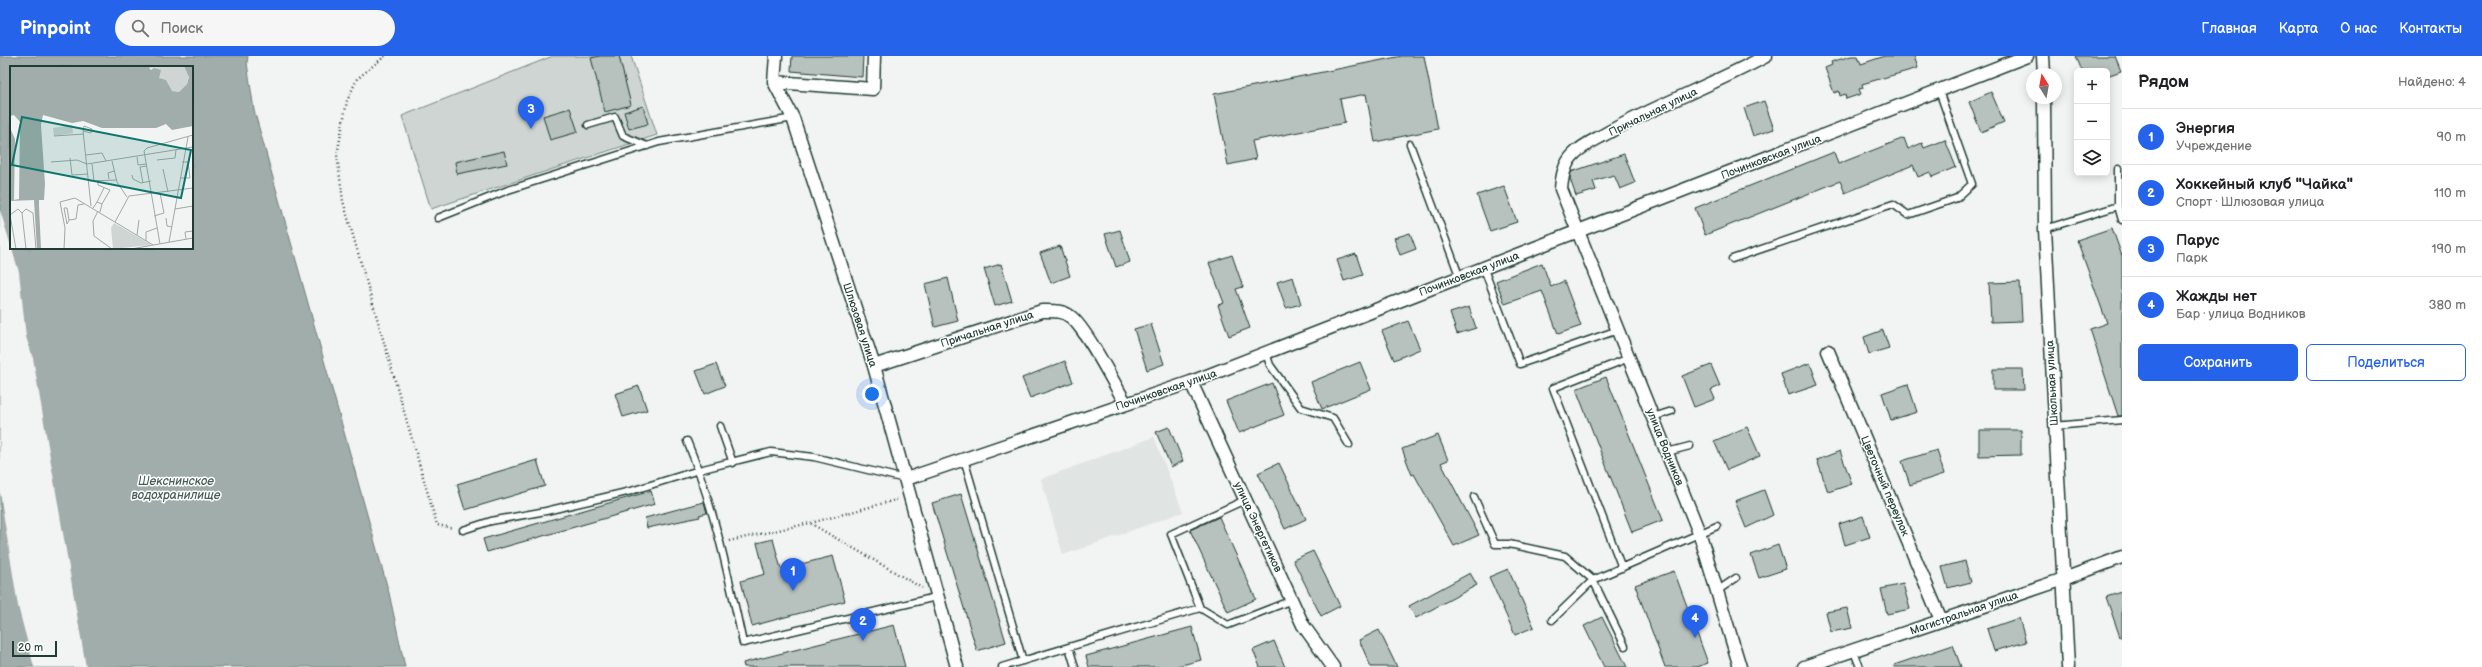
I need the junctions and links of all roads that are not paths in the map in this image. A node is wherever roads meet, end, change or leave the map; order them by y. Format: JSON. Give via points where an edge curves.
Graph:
{"nodes":[{"id":1,"x":776,"y":56,"type":"edge"},
{"id":2,"x":874,"y":56,"type":"edge"},
{"id":3,"x":1766,"y":56,"type":"edge"},
{"id":4,"x":2027,"y":56,"type":"edge"},
{"id":5,"x":2044,"y":56,"type":"edge"},
{"id":6,"x":2044,"y":68,"type":"edge"},
{"id":7,"x":774,"y":82,"type":"junction"},
{"id":8,"x":1939,"y":91,"type":"junction"},
{"id":9,"x":2044,"y":104,"type":"edge"},
{"id":10,"x":793,"y":118,"type":"junction"},
{"id":11,"x":588,"y":125,"type":"dead end"},
{"id":12,"x":1410,"y":144,"type":"dead end"},
{"id":13,"x":647,"y":146,"type":"junction"},
{"id":14,"x":2118,"y":169,"type":"dead end"},
{"id":15,"x":2118,"y":206,"type":"junction"},
{"id":16,"x":438,"y":218,"type":"dead end"},
{"id":17,"x":2122,"y":220,"type":"edge"},
{"id":18,"x":2045,"y":229,"type":"junction"},
{"id":19,"x":1578,"y":230,"type":"junction"},
{"id":20,"x":1732,"y":259,"type":"dead end"},
{"id":21,"x":1484,"y":269,"type":"junction"},
{"id":22,"x":1460,"y":278,"type":"junction"},
{"id":23,"x":1618,"y":330,"type":"junction"},
{"id":24,"x":1828,"y":351,"type":"dead end"},
{"id":25,"x":1266,"y":353,"type":"junction"},
{"id":26,"x":1629,"y":358,"type":"junction"},
{"id":27,"x":874,"y":366,"type":"junction"},
{"id":28,"x":1191,"y":382,"type":"junction"},
{"id":29,"x":1126,"y":404,"type":"junction"},
{"id":30,"x":1672,"y":411,"type":"dead end"},
{"id":31,"x":1653,"y":417,"type":"junction"},
{"id":32,"x":2122,"y":420,"type":"edge"},
{"id":33,"x":720,"y":426,"type":"dead end"},
{"id":34,"x":2054,"y":426,"type":"junction"},
{"id":35,"x":687,"y":441,"type":"dead end"},
{"id":36,"x":1348,"y":445,"type":"dead end"},
{"id":37,"x":1690,"y":446,"type":"dead end"},
{"id":38,"x":1667,"y":452,"type":"junction"},
{"id":39,"x":964,"y":459,"type":"junction"},
{"id":40,"x":733,"y":463,"type":"junction"},
{"id":41,"x":699,"y":470,"type":"junction"},
{"id":42,"x":906,"y":479,"type":"junction"},
{"id":43,"x":1474,"y":497,"type":"dead end"},
{"id":44,"x":1245,"y":500,"type":"junction"},
{"id":45,"x":1718,"y":526,"type":"dead end"},
{"id":46,"x":463,"y":530,"type":"road end"},
{"id":47,"x":1700,"y":535,"type":"junction"},
{"id":48,"x":2122,"y":557,"type":"edge"},
{"id":49,"x":1622,"y":568,"type":"junction"},
{"id":50,"x":1736,"y":578,"type":"dead end"},
{"id":51,"x":2064,"y":579,"type":"junction"},
{"id":52,"x":1593,"y":580,"type":"junction"},
{"id":53,"x":1717,"y":591,"type":"junction"},
{"id":54,"x":936,"y":597,"type":"junction"},
{"id":55,"x":1292,"y":600,"type":"junction"},
{"id":56,"x":1200,"y":608,"type":"junction"},
{"id":57,"x":1552,"y":620,"type":"dead end"},
{"id":58,"x":1941,"y":620,"type":"junction"},
{"id":59,"x":1625,"y":646,"type":"dead end"},
{"id":60,"x":1069,"y":647,"type":"junction"},
{"id":61,"x":1854,"y":652,"type":"junction"},
{"id":62,"x":1023,"y":661,"type":"junction"},
{"id":63,"x":956,"y":667,"type":"edge"},
{"id":64,"x":1002,"y":667,"type":"edge"},
{"id":65,"x":1075,"y":667,"type":"edge"},
{"id":66,"x":1333,"y":667,"type":"edge"},
{"id":67,"x":1740,"y":667,"type":"edge"},
{"id":68,"x":1804,"y":667,"type":"edge"},
{"id":69,"x":1860,"y":667,"type":"edge"},
{"id":70,"x":2068,"y":667,"type":"edge"}],
"edges":[{"from":1,"to":7,"type":"street"},
{"from":2,"to":7,"type":"street","via":[[873,88]]},
{"from":3,"to":19,"type":"street","name":"Причальная улица","via":[[1692,93],[1640,115],[1573,156],[1563,174],[1560,189]]},
{"from":4,"to":8,"type":"street","name":"Починковская улица"},
{"from":5,"to":6,"type":"street"},
{"from":7,"to":10,"type":"street","name":"Шлюзовая улица"},
{"from":8,"to":19,"type":"street","name":"Починковская улица"},
{"from":8,"to":20,"type":"lane","via":[[1972,184],[1957,198],[1908,215],[1893,204]]},
{"from":9,"to":18,"type":"street","name":"Школьная улица"},
{"from":10,"to":13,"type":"lane"},
{"from":10,"to":27,"type":"street","name":"Шлюзовая улица"},
{"from":11,"to":13,"type":"lane","via":[[615,117],[623,136]]},
{"from":12,"to":22,"type":"lane"},
{"from":13,"to":16,"type":"lane","via":[[508,190]]},
{"from":14,"to":15,"type":"lane"},
{"from":15,"to":17,"type":"lane"},
{"from":15,"to":18,"type":"lane"},
{"from":18,"to":34,"type":"street","name":"Школьная улица"},
{"from":19,"to":21,"type":"street","name":"Починковская улица"},
{"from":19,"to":23,"type":"street","name":"улица Водников"},
{"from":21,"to":22,"type":"street","name":"Починковская улица"},
{"from":21,"to":23,"type":"lane","via":[[1520,364]]},
{"from":22,"to":25,"type":"street","name":"Починковская улица"},
{"from":23,"to":26,"type":"street","name":"улица Водников"},
{"from":24,"to":58,"type":"street","name":"Цветочный переулок"},
{"from":25,"to":28,"type":"street","name":"Починковская улица"},
{"from":25,"to":36,"type":"lane","via":[[1270,365],[1301,408],[1333,418]]},
{"from":26,"to":31,"type":"street","name":"улица Водников"},
{"from":26,"to":49,"type":"lane","via":[[1553,388]]},
{"from":27,"to":29,"type":"street","name":"Причальная улица","via":[[1042,311],[1060,311],[1072,317],[1084,333]]},
{"from":27,"to":42,"type":"street","name":"Шлюзовая улица"},
{"from":28,"to":29,"type":"street","name":"Починковская улица"},
{"from":28,"to":44,"type":"street","name":"улица Энергетиков"},
{"from":29,"to":39,"type":"street","name":"Починковская улица"},
{"from":30,"to":31,"type":"lane"},
{"from":31,"to":38,"type":"street","name":"улица Водников"},
{"from":32,"to":34,"type":"lane"},
{"from":33,"to":40,"type":"lane"},
{"from":34,"to":51,"type":"street","name":"Школьная улица"},
{"from":35,"to":41,"type":"lane"},
{"from":37,"to":38,"type":"lane"},
{"from":38,"to":47,"type":"street","name":"улица Водников"},
{"from":39,"to":42,"type":"street","name":"Починковская улица"},
{"from":39,"to":62,"type":"lane"},
{"from":40,"to":41,"type":"lane"},
{"from":40,"to":42,"type":"lane","via":[[771,452],[814,457]]},
{"from":41,"to":46,"type":"lane","via":[[631,491],[491,521]]},
{"from":41,"to":54,"type":"lane","via":[[721,543],[743,642]]},
{"from":42,"to":54,"type":"street","name":"Шлюзовая улица"},
{"from":43,"to":52,"type":"lane","via":[[1495,544],[1509,544],[1565,556]]},
{"from":44,"to":55,"type":"street","name":"улица Энергетиков"},
{"from":44,"to":56,"type":"lane","via":[[1171,534]]},
{"from":45,"to":47,"type":"lane"},
{"from":47,"to":49,"type":"lane"},
{"from":47,"to":53,"type":"street","name":"улица Водников"},
{"from":48,"to":51,"type":"street","name":"Магистральная улица"},
{"from":49,"to":52,"type":"lane"},
{"from":50,"to":53,"type":"lane"},
{"from":51,"to":58,"type":"street","name":"Магистральная улица"},
{"from":51,"to":70,"type":"street","name":"Школьная улица"},
{"from":52,"to":57,"type":"lane"},
{"from":52,"to":59,"type":"lane"},
{"from":53,"to":67,"type":"street","name":"улица Водников"},
{"from":54,"to":63,"type":"street","name":"Шлюзовая улица"},
{"from":55,"to":56,"type":"lane","via":[[1228,625]]},
{"from":55,"to":66,"type":"street","name":"улица Энергетиков","via":[[1303,625]]},
{"from":56,"to":60,"type":"lane"},
{"from":58,"to":61,"type":"street","name":"Магистральная улица"},
{"from":60,"to":62,"type":"lane"},
{"from":60,"to":65,"type":"lane"},
{"from":61,"to":68,"type":"street","name":"Магистральная улица"},
{"from":61,"to":69,"type":"lane"},
{"from":62,"to":64,"type":"lane"}]}
